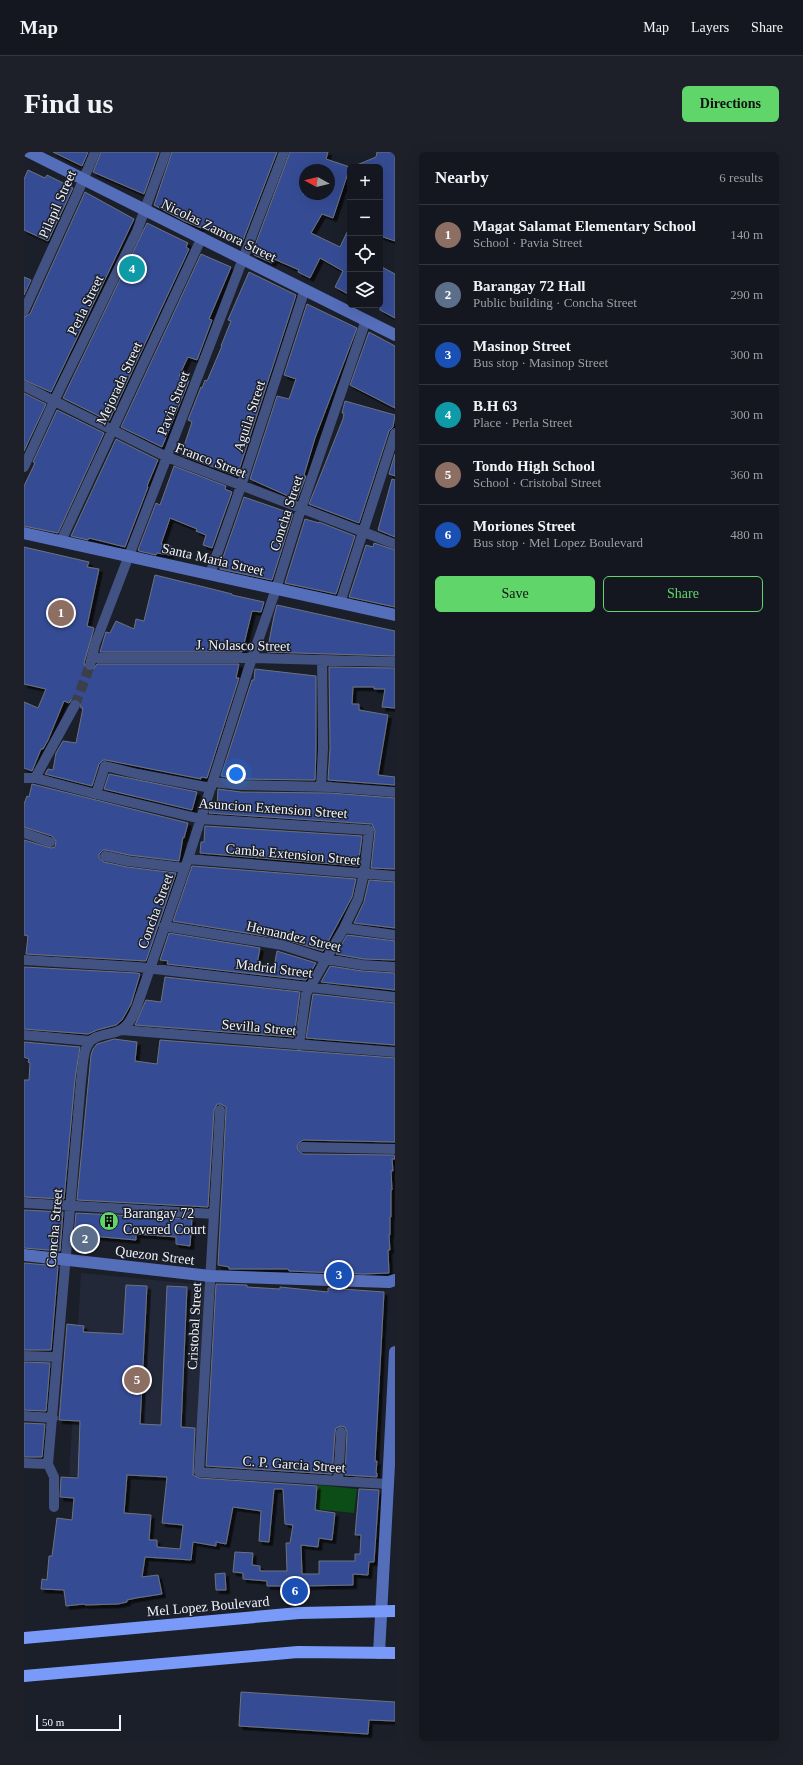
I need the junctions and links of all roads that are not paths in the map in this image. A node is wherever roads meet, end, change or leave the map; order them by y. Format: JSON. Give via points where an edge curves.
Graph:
{"nodes":[{"id":1,"x":29,"y":152,"type":"edge"},
{"id":2,"x":94,"y":152,"type":"edge"},
{"id":3,"x":166,"y":152,"type":"edge"},
{"id":4,"x":284,"y":152,"type":"edge"},
{"id":5,"x":84,"y":179,"type":"junction"},
{"id":6,"x":145,"y":210,"type":"junction"},
{"id":7,"x":202,"y":237,"type":"junction"},
{"id":8,"x":244,"y":259,"type":"junction"},
{"id":9,"x":305,"y":289,"type":"junction"},
{"id":10,"x":24,"y":311,"type":"edge"},
{"id":11,"x":366,"y":320,"type":"junction"},
{"id":12,"x":395,"y":335,"type":"edge"},
{"id":13,"x":24,"y":386,"type":"edge"},
{"id":14,"x":54,"y":401,"type":"junction"},
{"id":15,"x":112,"y":431,"type":"junction"},
{"id":16,"x":395,"y":433,"type":"edge"},
{"id":17,"x":167,"y":458,"type":"junction"},
{"id":18,"x":24,"y":467,"type":"edge"},
{"id":19,"x":241,"y":486,"type":"junction"},
{"id":20,"x":301,"y":509,"type":"junction"},
{"id":21,"x":24,"y":533,"type":"edge"},
{"id":22,"x":364,"y":533,"type":"junction"},
{"id":23,"x":61,"y":541,"type":"junction"},
{"id":24,"x":395,"y":544,"type":"edge"},
{"id":25,"x":129,"y":556,"type":"junction"},
{"id":26,"x":210,"y":574,"type":"junction"},
{"id":27,"x":276,"y":589,"type":"junction"},
{"id":28,"x":340,"y":603,"type":"junction"},
{"id":29,"x":395,"y":615,"type":"edge"},
{"id":30,"x":93,"y":654,"type":"junction"},
{"id":31,"x":252,"y":658,"type":"junction"},
{"id":32,"x":322,"y":660,"type":"junction"},
{"id":33,"x":395,"y":662,"type":"edge"},
{"id":34,"x":90,"y":665,"type":"tunnel mouth"},
{"id":35,"x":75,"y":705,"type":"tunnel mouth"},
{"id":36,"x":24,"y":778,"type":"edge"},
{"id":37,"x":35,"y":778,"type":"junction"},
{"id":38,"x":212,"y":785,"type":"junction"},
{"id":39,"x":321,"y":787,"type":"junction"},
{"id":40,"x":395,"y":792,"type":"edge"},
{"id":41,"x":96,"y":794,"type":"junction"},
{"id":42,"x":201,"y":818,"type":"junction"},
{"id":43,"x":24,"y":834,"type":"edge"},
{"id":44,"x":50,"y":842,"type":"dead end"},
{"id":45,"x":105,"y":856,"type":"dead end"},
{"id":46,"x":187,"y":864,"type":"junction"},
{"id":47,"x":364,"y":874,"type":"junction"},
{"id":48,"x":395,"y":876,"type":"edge"},
{"id":49,"x":164,"y":926,"type":"junction"},
{"id":50,"x":344,"y":928,"type":"junction"},
{"id":51,"x":395,"y":935,"type":"edge"},
{"id":52,"x":326,"y":959,"type":"junction"},
{"id":53,"x":24,"y":960,"type":"edge"},
{"id":54,"x":395,"y":967,"type":"edge"},
{"id":55,"x":150,"y":968,"type":"junction"},
{"id":56,"x":312,"y":986,"type":"junction"},
{"id":57,"x":395,"y":997,"type":"edge"},
{"id":58,"x":122,"y":1030,"type":"junction"},
{"id":59,"x":24,"y":1035,"type":"edge"},
{"id":60,"x":90,"y":1041,"type":"junction"},
{"id":61,"x":300,"y":1045,"type":"junction"},
{"id":62,"x":395,"y":1052,"type":"edge"},
{"id":63,"x":220,"y":1110,"type":"dead end"},
{"id":64,"x":303,"y":1147,"type":"dead end"},
{"id":65,"x":395,"y":1149,"type":"edge"},
{"id":66,"x":24,"y":1202,"type":"edge"},
{"id":67,"x":70,"y":1205,"type":"junction"},
{"id":68,"x":214,"y":1214,"type":"junction"},
{"id":69,"x":24,"y":1255,"type":"edge"},
{"id":70,"x":65,"y":1259,"type":"junction"},
{"id":71,"x":210,"y":1276,"type":"junction"},
{"id":72,"x":395,"y":1280,"type":"edge"},
{"id":73,"x":395,"y":1352,"type":"edge"},
{"id":74,"x":24,"y":1356,"type":"edge"},
{"id":75,"x":57,"y":1357,"type":"junction"},
{"id":76,"x":24,"y":1416,"type":"edge"},
{"id":77,"x":53,"y":1418,"type":"junction"},
{"id":78,"x":341,"y":1432,"type":"dead end"},
{"id":79,"x":24,"y":1463,"type":"edge"},
{"id":80,"x":48,"y":1464,"type":"junction"},
{"id":81,"x":199,"y":1472,"type":"joint"},
{"id":82,"x":338,"y":1481,"type":"junction"},
{"id":83,"x":388,"y":1484,"type":"junction"},
{"id":84,"x":54,"y":1507,"type":"dead end"},
{"id":85,"x":380,"y":1611,"type":"junction"},
{"id":86,"x":395,"y":1612,"type":"edge"},
{"id":87,"x":24,"y":1638,"type":"edge"},
{"id":88,"x":379,"y":1653,"type":"junction"},
{"id":89,"x":395,"y":1653,"type":"edge"},
{"id":90,"x":24,"y":1676,"type":"edge"}],
"edges":[{"from":1,"to":5,"type":"street","name":"Nicolas Zamora Street"},
{"from":2,"to":5,"type":"street","name":"Pilapil Street"},
{"from":3,"to":6,"type":"street","name":"Perla Street"},
{"from":4,"to":8,"type":"street","name":"Pavia Street"},
{"from":5,"to":6,"type":"street","name":"Nicolas Zamora Street"},
{"from":5,"to":10,"type":"street","name":"Pilapil Street"},
{"from":6,"to":7,"type":"street","name":"Nicolas Zamora Street"},
{"from":6,"to":14,"type":"street","name":"Perla Street"},
{"from":7,"to":8,"type":"street","name":"Nicolas Zamora Street"},
{"from":7,"to":15,"type":"street","name":"Mejorada Street"},
{"from":8,"to":9,"type":"street","name":"Nicolas Zamora Street"},
{"from":8,"to":17,"type":"street","name":"Pavia Street"},
{"from":9,"to":11,"type":"street","name":"Nicolas Zamora Street"},
{"from":9,"to":19,"type":"street","name":"Aguila Street"},
{"from":11,"to":12,"type":"street","name":"Nicolas Zamora Street"},
{"from":11,"to":20,"type":"street","name":"Concha Street"},
{"from":13,"to":14,"type":"street","name":"Franco Street"},
{"from":14,"to":15,"type":"street","name":"Franco Street"},
{"from":14,"to":18,"type":"street","name":"Perla Street"},
{"from":15,"to":17,"type":"street","name":"Franco Street"},
{"from":15,"to":23,"type":"street","name":"Mejorada Street"},
{"from":16,"to":22,"type":"street"},
{"from":17,"to":19,"type":"street","name":"Franco Street"},
{"from":17,"to":25,"type":"street","name":"Pavia Street"},
{"from":19,"to":20,"type":"street","name":"Franco Street"},
{"from":19,"to":26,"type":"street","name":"Aguila Street"},
{"from":20,"to":22,"type":"street","name":"Franco Street"},
{"from":20,"to":27,"type":"street","name":"Concha Street"},
{"from":21,"to":23,"type":"street","name":"Santa Maria Street"},
{"from":22,"to":24,"type":"street","name":"Franco Street"},
{"from":22,"to":28,"type":"street"},
{"from":23,"to":25,"type":"street","name":"Santa Maria Street"},
{"from":25,"to":26,"type":"street","name":"Santa Maria Street"},
{"from":25,"to":30,"type":"street","name":"Pavia Street"},
{"from":26,"to":27,"type":"street","name":"Santa Maria Street"},
{"from":27,"to":28,"type":"street","name":"Santa Maria Street"},
{"from":27,"to":31,"type":"street","name":"Concha Street"},
{"from":28,"to":29,"type":"street","name":"Santa Maria Street"},
{"from":30,"to":31,"type":"street","name":"J. Nolasco Street","via":[[97,658]]},
{"from":30,"to":34,"type":"street","name":"Pavia Street"},
{"from":31,"to":32,"type":"street","name":"J. Nolasco Street"},
{"from":31,"to":38,"type":"street","name":"Concha Street"},
{"from":32,"to":33,"type":"street","name":"J. Nolasco Street"},
{"from":32,"to":39,"type":"street"},
{"from":35,"to":37,"type":"street"},
{"from":36,"to":37,"type":"street"},
{"from":37,"to":41,"type":"street","name":"Asuncion Extension Street"},
{"from":38,"to":39,"type":"street"},
{"from":38,"to":41,"type":"street","via":[[145,776],[106,766]]},
{"from":38,"to":42,"type":"street","name":"Concha Street"},
{"from":39,"to":40,"type":"street"},
{"from":41,"to":42,"type":"street","name":"Asuncion Extension Street"},
{"from":42,"to":46,"type":"street","name":"Concha Street"},
{"from":42,"to":47,"type":"street","name":"Asuncion Extension Street","via":[[369,830]]},
{"from":43,"to":44,"type":"street"},
{"from":45,"to":46,"type":"street","name":"Camba Extension Street","via":[[128,861]]},
{"from":46,"to":47,"type":"street","name":"Camba Extension Street"},
{"from":46,"to":49,"type":"street","name":"Concha Street"},
{"from":47,"to":48,"type":"street","name":"Camba Extension Street"},
{"from":47,"to":50,"type":"street","via":[[358,899]]},
{"from":49,"to":52,"type":"street","name":"Hernandez Street","via":[[282,945]]},
{"from":49,"to":55,"type":"street","name":"Concha Street"},
{"from":50,"to":51,"type":"street"},
{"from":50,"to":52,"type":"street"},
{"from":52,"to":54,"type":"street","name":"Hernandez Street"},
{"from":52,"to":56,"type":"street"},
{"from":53,"to":55,"type":"street","name":"Madrid Street"},
{"from":55,"to":56,"type":"street","name":"Madrid Street"},
{"from":55,"to":58,"type":"street","name":"Concha Street","via":[[137,1006]]},
{"from":56,"to":57,"type":"street","name":"Madrid Street"},
{"from":56,"to":61,"type":"street","via":[[306,994]]},
{"from":58,"to":60,"type":"street"},
{"from":58,"to":61,"type":"street","name":"Sevilla Street"},
{"from":59,"to":60,"type":"street"},
{"from":60,"to":67,"type":"street","name":"Concha Street","via":[[81,1080]]},
{"from":61,"to":62,"type":"street","name":"Sevilla Street"},
{"from":63,"to":68,"type":"street","name":"Cristobal Street"},
{"from":64,"to":65,"type":"street"},
{"from":66,"to":67,"type":"street"},
{"from":67,"to":68,"type":"street"},
{"from":67,"to":70,"type":"street","name":"Concha Street"},
{"from":68,"to":71,"type":"street","name":"Cristobal Street"},
{"from":69,"to":70,"type":"street","name":"Quezon Street"},
{"from":70,"to":71,"type":"street","name":"Quezon Street"},
{"from":70,"to":75,"type":"street","name":"Concha Street"},
{"from":71,"to":72,"type":"street","name":"Quezon Street","via":[[389,1282]]},
{"from":71,"to":81,"type":"street","name":"Cristobal Street"},
{"from":73,"to":83,"type":"street"},
{"from":74,"to":75,"type":"street"},
{"from":75,"to":77,"type":"street","name":"Concha Street"},
{"from":76,"to":77,"type":"street"},
{"from":77,"to":80,"type":"street","name":"Concha Street"},
{"from":78,"to":82,"type":"street"},
{"from":79,"to":80,"type":"street"},
{"from":80,"to":84,"type":"street","name":"Concha Street","via":[[54,1478]]},
{"from":81,"to":82,"type":"street","name":"C. P. Garcia Street"},
{"from":82,"to":83,"type":"street","name":"C. P. Garcia Street"},
{"from":83,"to":85,"type":"street"},
{"from":85,"to":86,"type":"highway","name":"Mel Lopez Boulevard"},
{"from":85,"to":87,"type":"highway","name":"Mel Lopez Boulevard","via":[[299,1613]]},
{"from":85,"to":88,"type":"street"},
{"from":88,"to":89,"type":"highway"},
{"from":88,"to":90,"type":"highway","via":[[298,1652]]}]}
